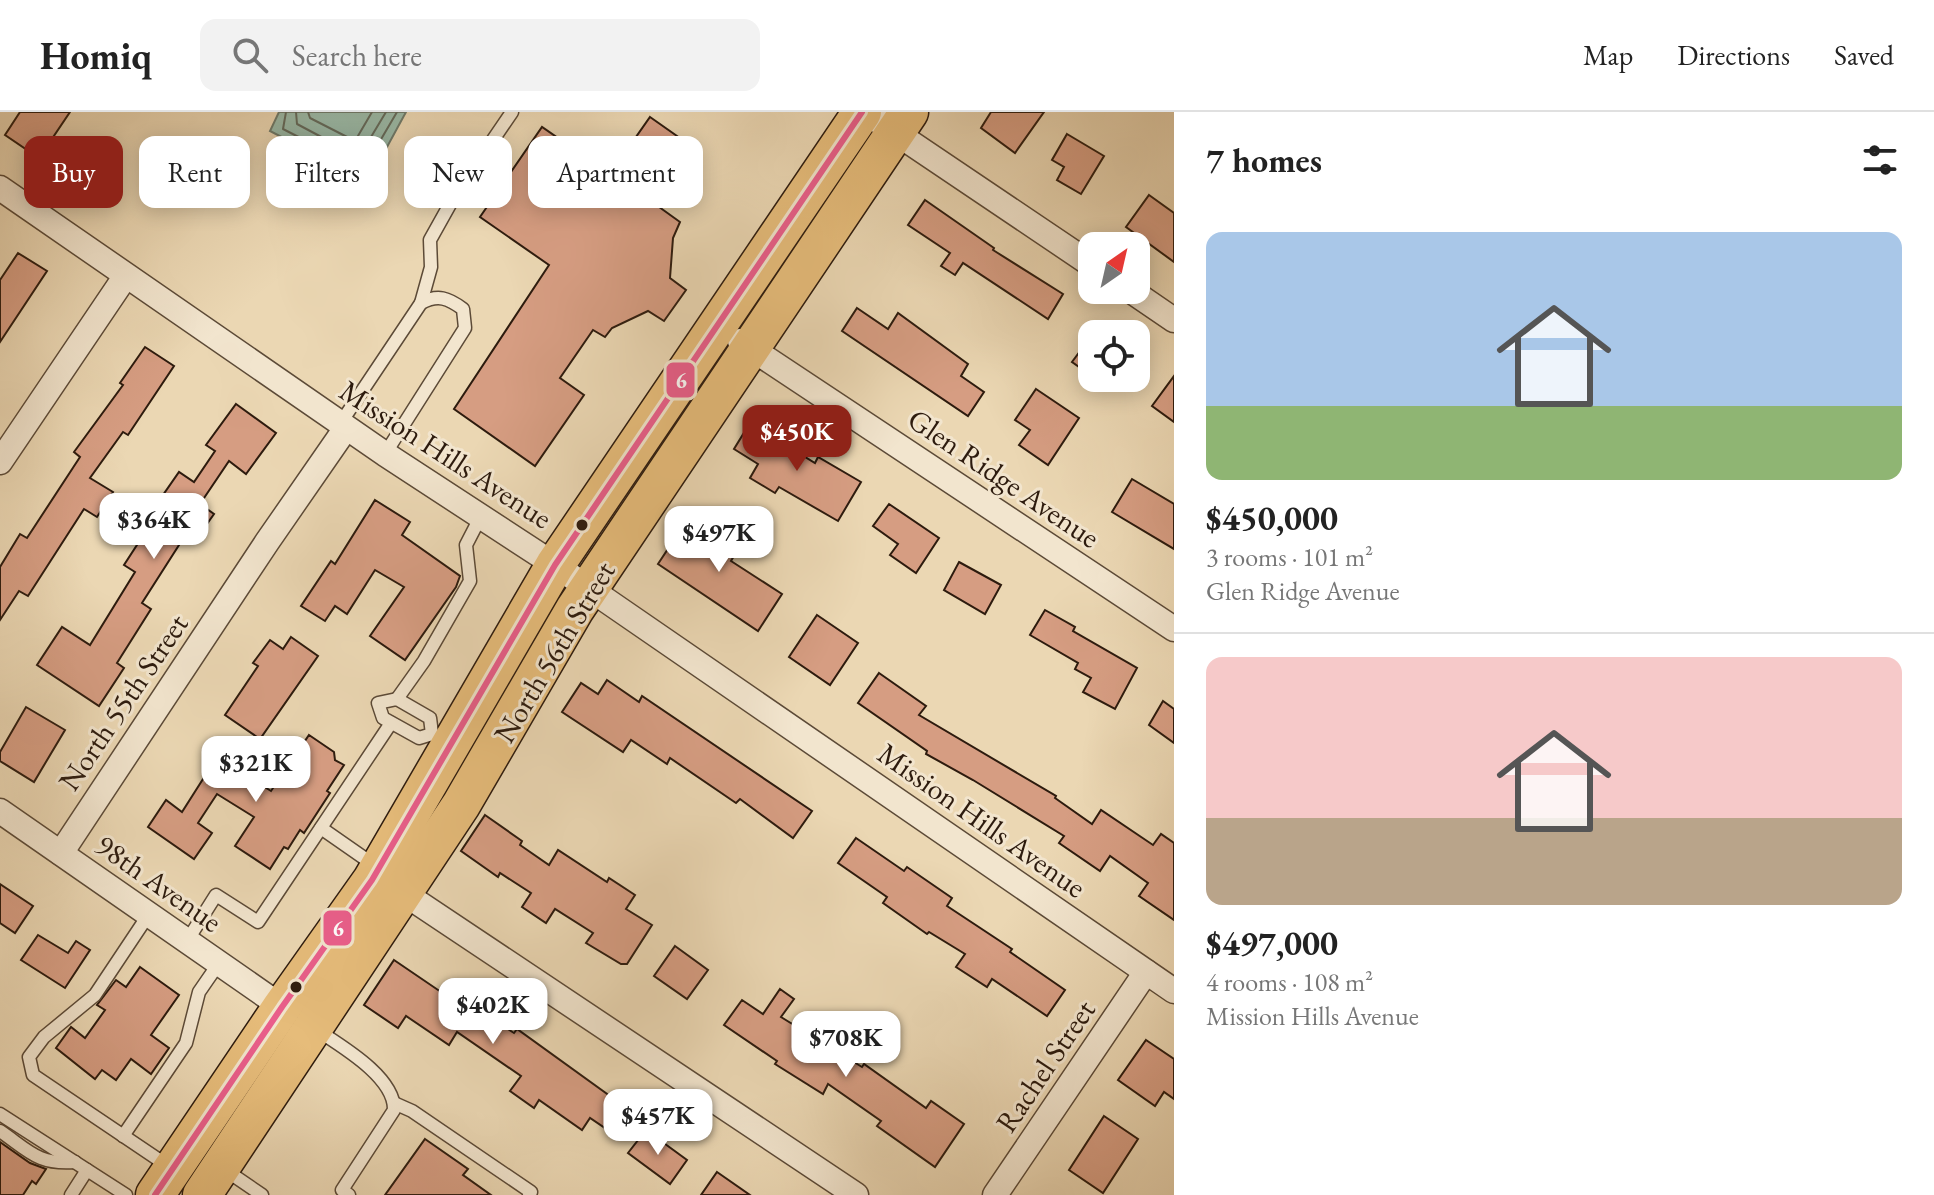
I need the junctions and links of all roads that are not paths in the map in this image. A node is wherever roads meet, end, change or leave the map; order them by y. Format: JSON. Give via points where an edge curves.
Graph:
{"nodes":[{"id":1,"x":512,"y":112,"type":"edge"},
{"id":2,"x":883,"y":117,"type":"edge"},
{"id":3,"x":0,"y":188,"type":"edge"},
{"id":4,"x":1078,"y":255,"type":"edge"},
{"id":5,"x":125,"y":277,"type":"junction"},
{"id":6,"x":421,"y":303,"type":"junction"},
{"id":7,"x":1150,"y":304,"type":"edge"},
{"id":8,"x":1174,"y":320,"type":"edge"},
{"id":9,"x":718,"y":326,"type":"junction"},
{"id":10,"x":750,"y":348,"type":"junction"},
{"id":11,"x":346,"y":419,"type":"junction"},
{"id":12,"x":391,"y":444,"type":"junction"},
{"id":13,"x":0,"y":462,"type":"edge"},
{"id":14,"x":481,"y":516,"type":"junction"},
{"id":15,"x":555,"y":565,"type":"junction"},
{"id":16,"x":590,"y":589,"type":"junction"},
{"id":17,"x":1174,"y":629,"type":"edge"},
{"id":18,"x":397,"y":699,"type":"junction"},
{"id":19,"x":391,"y":723,"type":"junction"},
{"id":20,"x":441,"y":740,"type":"junction"},
{"id":21,"x":0,"y":811,"type":"edge"},
{"id":22,"x":321,"y":828,"type":"junction"},
{"id":23,"x":61,"y":853,"type":"junction"},
{"id":24,"x":392,"y":881,"type":"junction"},
{"id":25,"x":149,"y":914,"type":"junction"},
{"id":26,"x":187,"y":941,"type":"junction"},
{"id":27,"x":219,"y":963,"type":"junction"},
{"id":28,"x":1146,"y":972,"type":"junction"},
{"id":29,"x":1174,"y":991,"type":"edge"},
{"id":30,"x":282,"y":1007,"type":"junction"},
{"id":31,"x":314,"y":1029,"type":"junction"},
{"id":32,"x":394,"y":1103,"type":"junction"},
{"id":33,"x":0,"y":1114,"type":"edge"},
{"id":34,"x":0,"y":1131,"type":"edge"},
{"id":35,"x":123,"y":1136,"type":"junction"},
{"id":36,"x":75,"y":1162,"type":"junction"},
{"id":37,"x":87,"y":1170,"type":"junction"},
{"id":38,"x":212,"y":1181,"type":"edge"},
{"id":39,"x":164,"y":1182,"type":"edge"},
{"id":40,"x":1008,"y":1191,"type":"edge"},
{"id":41,"x":345,"y":1193,"type":"edge"},
{"id":42,"x":71,"y":1195,"type":"edge"},
{"id":43,"x":126,"y":1195,"type":"edge"},
{"id":44,"x":262,"y":1195,"type":"edge"},
{"id":45,"x":529,"y":1195,"type":"edge"},
{"id":46,"x":856,"y":1195,"type":"edge"}],
"edges":[{"from":1,"to":6,"type":"lane","via":[[430,240],[431,267]]},
{"from":2,"to":4,"type":"street"},
{"from":2,"to":9,"type":"main road","name":"North 56th Street"},
{"from":2,"to":10,"type":"main road","name":"North 56th Street"},
{"from":3,"to":5,"type":"street","name":"Mission Hills Avenue"},
{"from":5,"to":11,"type":"street","name":"Mission Hills Avenue"},
{"from":5,"to":13,"type":"street"},
{"from":6,"to":11,"type":"lane"},
{"from":6,"to":12,"type":"lane","via":[[448,298],[463,309],[465,328]]},
{"from":7,"to":8,"type":"street"},
{"from":9,"to":10,"type":"street","name":"Glen Ridge Avenue"},
{"from":9,"to":15,"type":"main road","name":"North 56th Street"},
{"from":10,"to":16,"type":"main road","name":"North 56th Street"},
{"from":10,"to":17,"type":"street","name":"Glen Ridge Avenue"},
{"from":11,"to":12,"type":"street","name":"Mission Hills Avenue"},
{"from":11,"to":23,"type":"street","name":"North 55th Street"},
{"from":12,"to":14,"type":"street","name":"Mission Hills Avenue"},
{"from":14,"to":15,"type":"street","name":"Mission Hills Avenue"},
{"from":14,"to":18,"type":"lane","via":[[466,545],[470,581]]},
{"from":15,"to":16,"type":"street","name":"Mission Hills Avenue"},
{"from":15,"to":20,"type":"main road","name":"North 56th Street"},
{"from":16,"to":24,"type":"main road","name":"North 56th Street","via":[[478,779]]},
{"from":16,"to":28,"type":"street","name":"Mission Hills Avenue"},
{"from":18,"to":19,"type":"lane","via":[[378,703]]},
{"from":18,"to":20,"type":"lane","via":[[430,718]]},
{"from":19,"to":20,"type":"lane","via":[[419,738]]},
{"from":19,"to":22,"type":"lane"},
{"from":20,"to":24,"type":"main road","name":"North 56th Street"},
{"from":21,"to":23,"type":"street","name":"98th Avenue"},
{"from":22,"to":24,"type":"lane"},
{"from":22,"to":26,"type":"lane","via":[[258,922],[216,895]]},
{"from":23,"to":25,"type":"street","name":"98th Avenue"},
{"from":24,"to":30,"type":"main road","name":"North 56th Street"},
{"from":24,"to":31,"type":"main road","name":"North 56th Street"},
{"from":24,"to":46,"type":"street"},
{"from":25,"to":26,"type":"street","name":"98th Avenue"},
{"from":25,"to":35,"type":"lane","via":[[95,995],[55,1027],[29,1057],[33,1075]]},
{"from":26,"to":27,"type":"street","name":"98th Avenue"},
{"from":27,"to":30,"type":"street","name":"98th Avenue"},
{"from":27,"to":35,"type":"lane","via":[[199,992],[186,1043]]},
{"from":28,"to":29,"type":"street","name":"Mission Hills Avenue"},
{"from":28,"to":40,"type":"street","name":"Rachel Street"},
{"from":30,"to":31,"type":"main road"},
{"from":30,"to":39,"type":"main road","name":"North 56th Street"},
{"from":31,"to":32,"type":"lane","via":[[375,1072]]},
{"from":31,"to":38,"type":"main road","name":"North 56th Street"},
{"from":32,"to":41,"type":"lane"},
{"from":32,"to":45,"type":"lane"},
{"from":33,"to":36,"type":"lane"},
{"from":34,"to":36,"type":"lane","via":[[43,1161]]},
{"from":35,"to":39,"type":"lane"},
{"from":36,"to":37,"type":"lane"},
{"from":37,"to":42,"type":"lane"},
{"from":37,"to":43,"type":"lane"},
{"from":38,"to":44,"type":"lane"}]}
